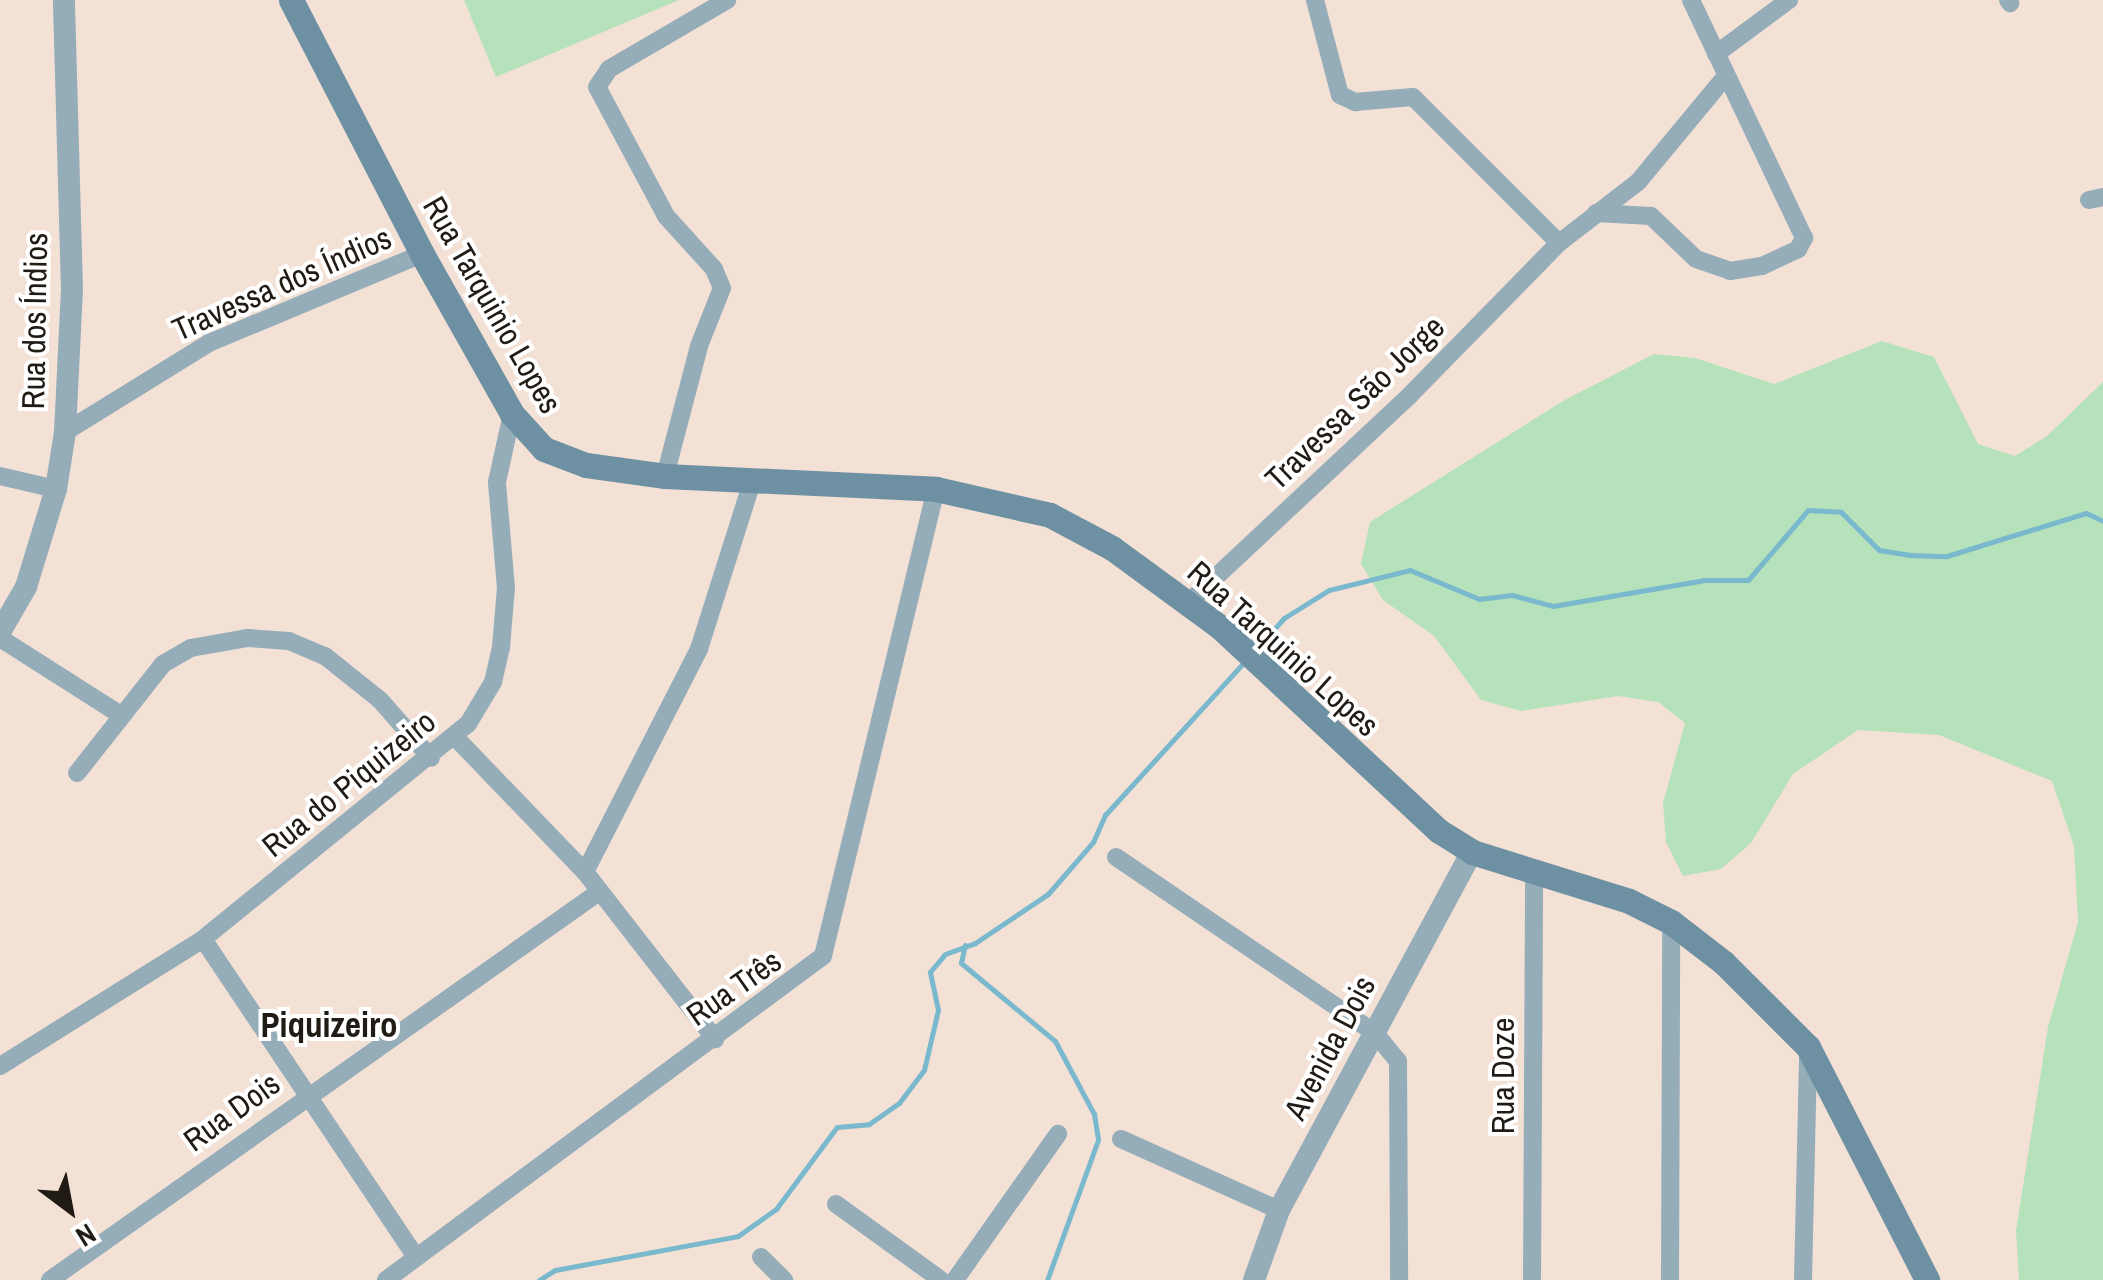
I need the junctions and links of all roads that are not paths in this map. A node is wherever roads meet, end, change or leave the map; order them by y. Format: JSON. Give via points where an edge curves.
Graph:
{"nodes":[{"id":1,"x":64,"y":0,"type":"edge"},
{"id":2,"x":291,"y":0,"type":"edge"},
{"id":3,"x":727,"y":0,"type":"edge"},
{"id":4,"x":1315,"y":0,"type":"edge"},
{"id":5,"x":1690,"y":0,"type":"edge"},
{"id":6,"x":1790,"y":0,"type":"edge"},
{"id":7,"x":1716,"y":54,"type":"junction"},
{"id":8,"x":1726,"y":76,"type":"junction"},
{"id":9,"x":1596,"y":213,"type":"junction"},
{"id":10,"x":1559,"y":243,"type":"junction"},
{"id":11,"x":422,"y":254,"type":"junction"},
{"id":12,"x":512,"y":414,"type":"junction"},
{"id":13,"x":65,"y":432,"type":"junction"},
{"id":14,"x":0,"y":476,"type":"edge"},
{"id":15,"x":666,"y":476,"type":"junction"},
{"id":16,"x":752,"y":482,"type":"junction"},
{"id":17,"x":56,"y":489,"type":"junction"},
{"id":18,"x":936,"y":489,"type":"junction"},
{"id":19,"x":1190,"y":602,"type":"junction"},
{"id":20,"x":0,"y":635,"type":"edge"},
{"id":21,"x":121,"y":715,"type":"junction"},
{"id":22,"x":455,"y":737,"type":"junction"},
{"id":23,"x":431,"y":758,"type":"junction"},
{"id":24,"x":76,"y":773,"type":"dead end"},
{"id":25,"x":1472,"y":852,"type":"junction"},
{"id":26,"x":1116,"y":857,"type":"dead end"},
{"id":27,"x":585,"y":872,"type":"junction"},
{"id":28,"x":1534,"y":872,"type":"junction"},
{"id":29,"x":598,"y":892,"type":"junction"},
{"id":30,"x":1671,"y":922,"type":"junction"},
{"id":31,"x":202,"y":938,"type":"junction"},
{"id":32,"x":1375,"y":1033,"type":"junction"},
{"id":33,"x":715,"y":1039,"type":"junction"},
{"id":34,"x":1808,"y":1047,"type":"junction"},
{"id":35,"x":0,"y":1066,"type":"edge"},
{"id":36,"x":307,"y":1094,"type":"junction"},
{"id":37,"x":1058,"y":1134,"type":"dead end"},
{"id":38,"x":1121,"y":1138,"type":"dead end"},
{"id":39,"x":836,"y":1204,"type":"dead end"},
{"id":40,"x":1279,"y":1210,"type":"junction"},
{"id":41,"x":761,"y":1256,"type":"dead end"},
{"id":42,"x":416,"y":1257,"type":"junction"},
{"id":43,"x":50,"y":1280,"type":"edge"},
{"id":44,"x":386,"y":1280,"type":"edge"},
{"id":45,"x":784,"y":1280,"type":"edge"},
{"id":46,"x":941,"y":1280,"type":"edge"},
{"id":47,"x":955,"y":1280,"type":"edge"},
{"id":48,"x":1254,"y":1280,"type":"edge"},
{"id":49,"x":1398,"y":1280,"type":"edge"},
{"id":50,"x":1532,"y":1280,"type":"edge"},
{"id":51,"x":1670,"y":1280,"type":"edge"},
{"id":52,"x":1803,"y":1280,"type":"edge"},
{"id":53,"x":1927,"y":1280,"type":"edge"}],
"edges":[{"from":1,"to":13,"type":"street","name":"Rua dos Índios"},
{"from":2,"to":11,"type":"main road","name":"Rua Tarquinio Lopes"},
{"from":3,"to":15,"type":"street","via":[[609,69],[597,88],[666,216],[714,269],[722,288],[699,346]]},
{"from":4,"to":10,"type":"street","via":[[1340,95],[1356,102],[1412,97]]},
{"from":5,"to":7,"type":"street"},
{"from":6,"to":7,"type":"street"},
{"from":7,"to":8,"type":"street"},
{"from":8,"to":9,"type":"street","name":"Travessa São Jorge","via":[[1663,157]]},
{"from":8,"to":9,"type":"street","via":[[1802,226],[1798,249],[1746,272],[1711,268],[1652,216]]},
{"from":9,"to":10,"type":"street","name":"Travessa São Jorge"},
{"from":10,"to":19,"type":"street","name":"Travessa São Jorge","via":[[1410,395]]},
{"from":11,"to":12,"type":"main road","name":"Rua Tarquinio Lopes"},
{"from":11,"to":13,"type":"street","name":"Travessa dos Índios","via":[[209,343]]},
{"from":12,"to":15,"type":"main road","name":"Rua Tarquinio Lopes","via":[[530,437],[564,458]]},
{"from":12,"to":22,"type":"street","name":"Rua do Piquizeiro","via":[[497,482],[506,588],[501,647],[481,708]]},
{"from":13,"to":17,"type":"street","name":"Rua dos Índios"},
{"from":14,"to":17,"type":"street"},
{"from":15,"to":16,"type":"main road","name":"Rua Tarquinio Lopes"},
{"from":16,"to":18,"type":"main road","name":"Rua Tarquinio Lopes"},
{"from":16,"to":27,"type":"street","via":[[699,649]]},
{"from":17,"to":20,"type":"street","name":"Rua dos Índios","via":[[26,587]]},
{"from":18,"to":19,"type":"main road","name":"Rua Tarquinio Lopes","via":[[1050,515]]},
{"from":18,"to":33,"type":"street","name":"Rua Três","via":[[830,942],[814,968]]},
{"from":19,"to":25,"type":"main road","name":"Rua Tarquinio Lopes","via":[[1370,773]]},
{"from":20,"to":21,"type":"street"},
{"from":21,"to":23,"type":"street","via":[[163,664],[191,648],[248,638],[289,640],[351,674]]},
{"from":21,"to":24,"type":"street"},
{"from":22,"to":23,"type":"street","name":"Rua do Piquizeiro"},
{"from":22,"to":27,"type":"street"},
{"from":23,"to":31,"type":"street","name":"Rua do Piquizeiro"},
{"from":25,"to":28,"type":"main road","name":"Rua Tarquinio Lopes"},
{"from":25,"to":32,"type":"street","name":"Avenida Dois"},
{"from":26,"to":32,"type":"street"},
{"from":27,"to":29,"type":"street"},
{"from":28,"to":30,"type":"main road","name":"Rua Tarquinio Lopes"},
{"from":28,"to":50,"type":"street","name":"Rua Doze"},
{"from":29,"to":33,"type":"street"},
{"from":29,"to":36,"type":"street","name":"Rua Dois"},
{"from":30,"to":34,"type":"main road","name":"Rua Tarquinio Lopes","via":[[1724,963]]},
{"from":30,"to":51,"type":"street"},
{"from":31,"to":35,"type":"street","name":"Rua do Piquizeiro"},
{"from":31,"to":36,"type":"street"},
{"from":32,"to":40,"type":"street","name":"Avenida Dois"},
{"from":32,"to":49,"type":"street","via":[[1398,1061]]},
{"from":33,"to":42,"type":"street","name":"Rua Três"},
{"from":34,"to":52,"type":"street"},
{"from":34,"to":53,"type":"main road","name":"Rua Tarquinio Lopes"},
{"from":36,"to":42,"type":"street"},
{"from":36,"to":43,"type":"street","name":"Rua Dois"},
{"from":37,"to":47,"type":"street"},
{"from":38,"to":40,"type":"street"},
{"from":39,"to":46,"type":"street"},
{"from":40,"to":48,"type":"street","name":"Avenida Dois"},
{"from":41,"to":45,"type":"street"},
{"from":42,"to":44,"type":"street","name":"Rua Três"}]}
